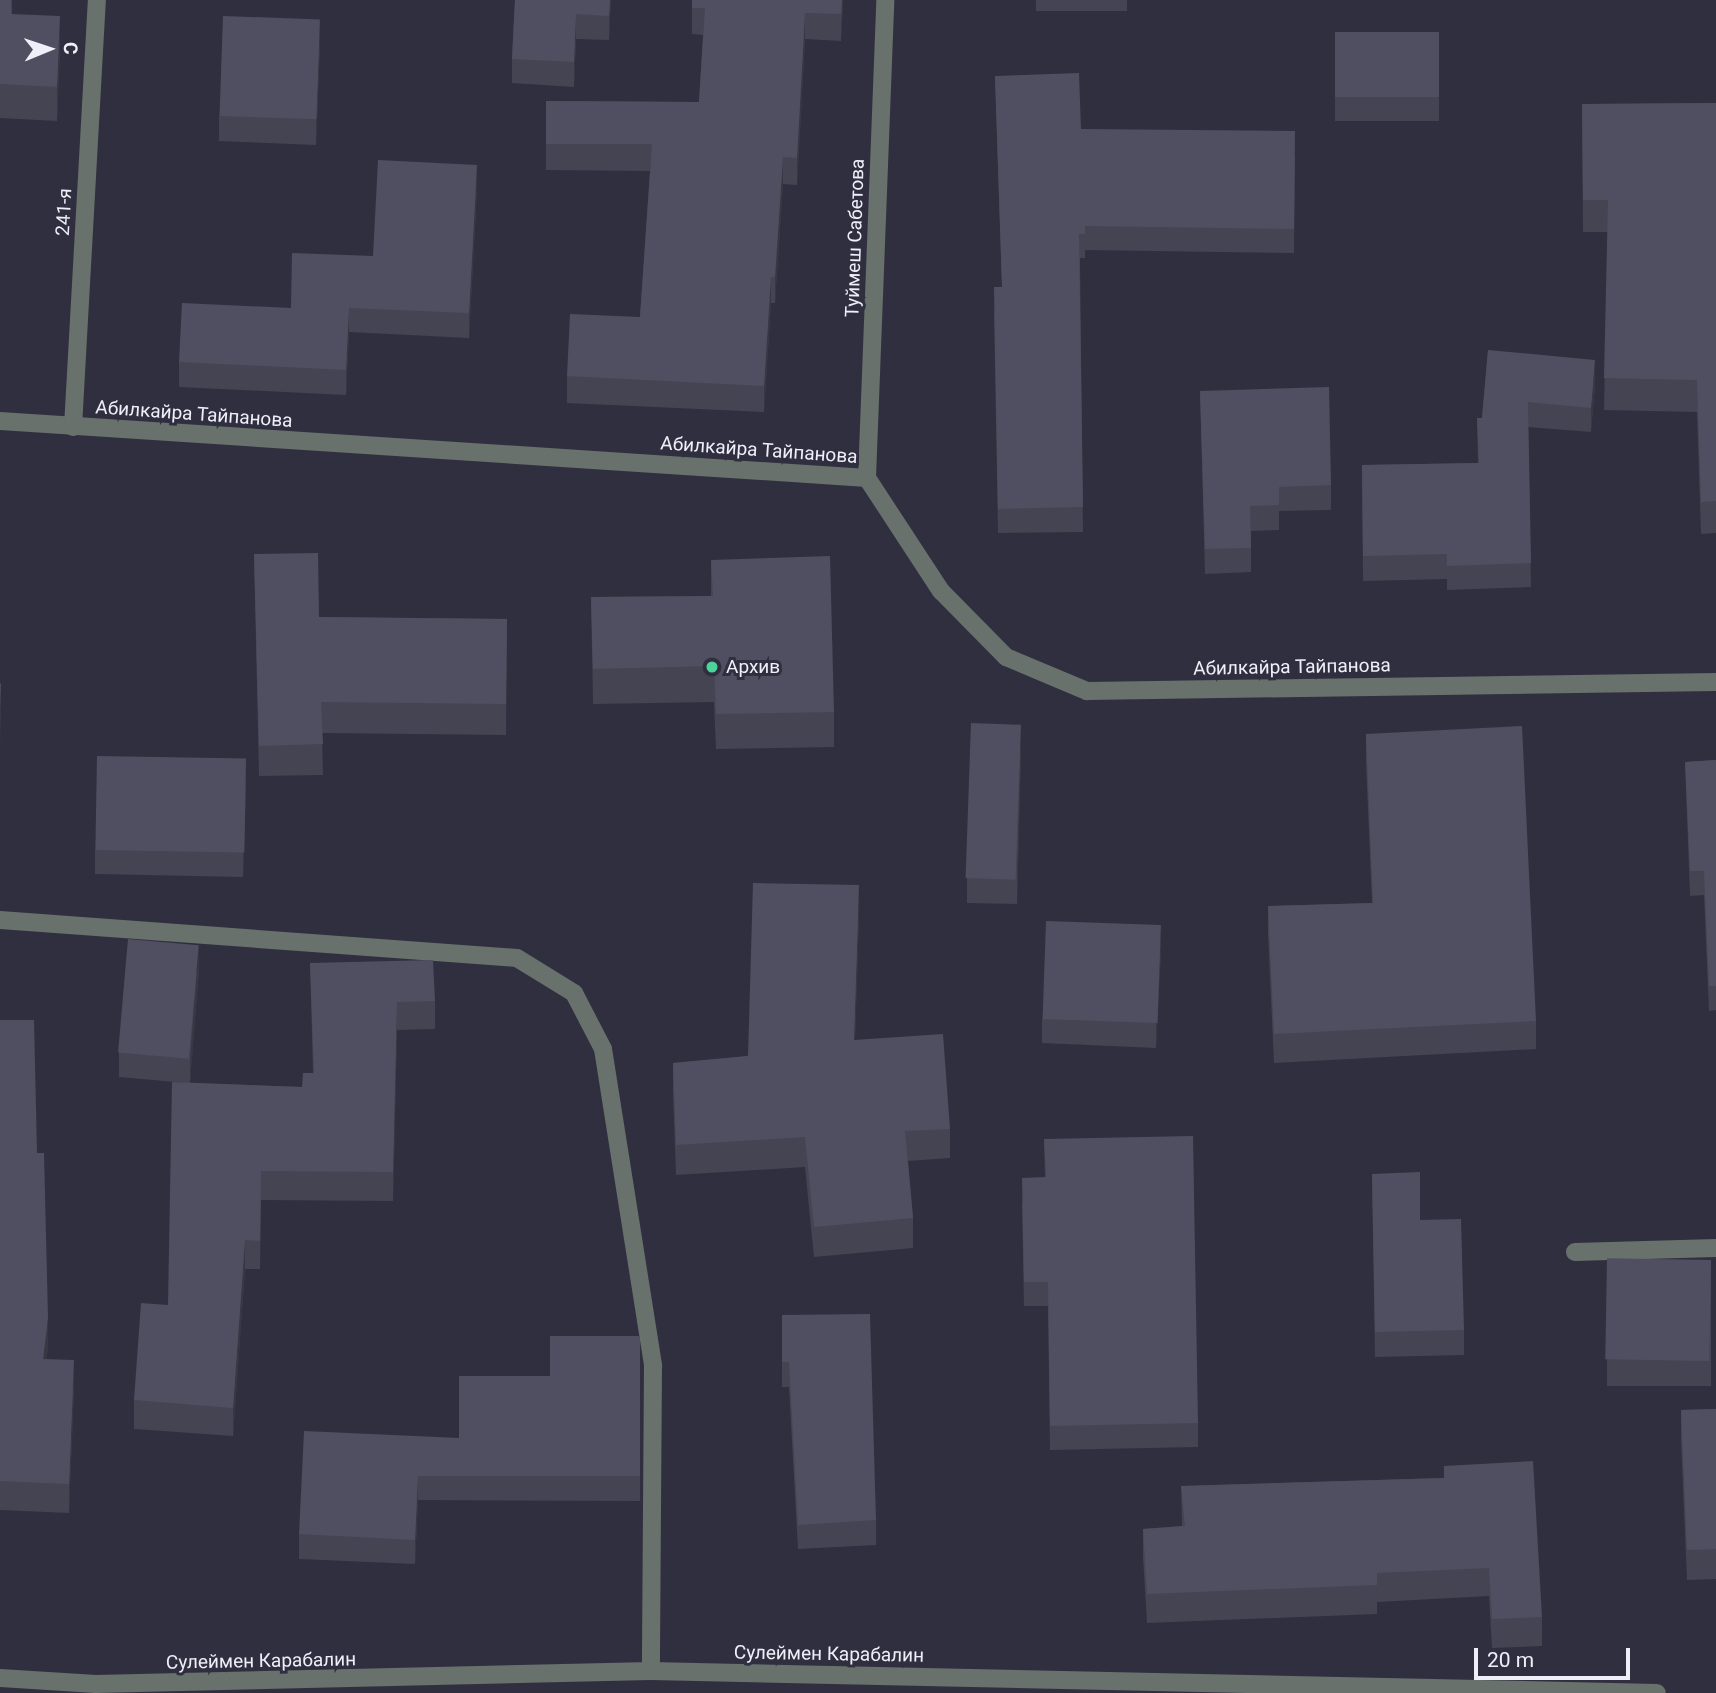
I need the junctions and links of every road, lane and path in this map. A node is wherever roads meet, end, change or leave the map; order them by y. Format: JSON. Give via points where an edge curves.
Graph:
{"nodes":[{"id":1,"x":97,"y":0,"type":"edge"},
{"id":2,"x":885,"y":0,"type":"edge"},
{"id":3,"x":0,"y":421,"type":"edge"},
{"id":4,"x":73,"y":427,"type":"junction"},
{"id":5,"x":867,"y":478,"type":"junction"},
{"id":6,"x":1716,"y":682,"type":"edge"},
{"id":7,"x":0,"y":920,"type":"edge"},
{"id":8,"x":1716,"y":1248,"type":"edge"},
{"id":9,"x":1575,"y":1252,"type":"dead end"},
{"id":10,"x":651,"y":1671,"type":"junction"},
{"id":11,"x":0,"y":1678,"type":"edge"},
{"id":12,"x":437,"y":1686,"type":"edge"},
{"id":13,"x":1657,"y":1693,"type":"edge"}],
"edges":[{"from":1,"to":4,"type":"street","name":"241-я"},
{"from":2,"to":5,"type":"street","name":"Туймеш Сабетова"},
{"from":3,"to":4,"type":"street","name":"Абилкайра Тайпанова"},
{"from":4,"to":5,"type":"street","name":"Абилкайра Тайпанова"},
{"from":5,"to":6,"type":"street","name":"Абилкайра Тайпанова","via":[[941,591],[1006,657],[1087,691]]},
{"from":7,"to":10,"type":"street","via":[[517,958],[574,993],[603,1049],[653,1366]]},
{"from":8,"to":9,"type":"street"},
{"from":10,"to":12,"type":"street","name":"Сулеймен Карабалин"},
{"from":10,"to":13,"type":"street","name":"Сулеймен Карабалин"},
{"from":11,"to":12,"type":"street","name":"Сулеймен Карабалин","via":[[96,1684]]}]}
